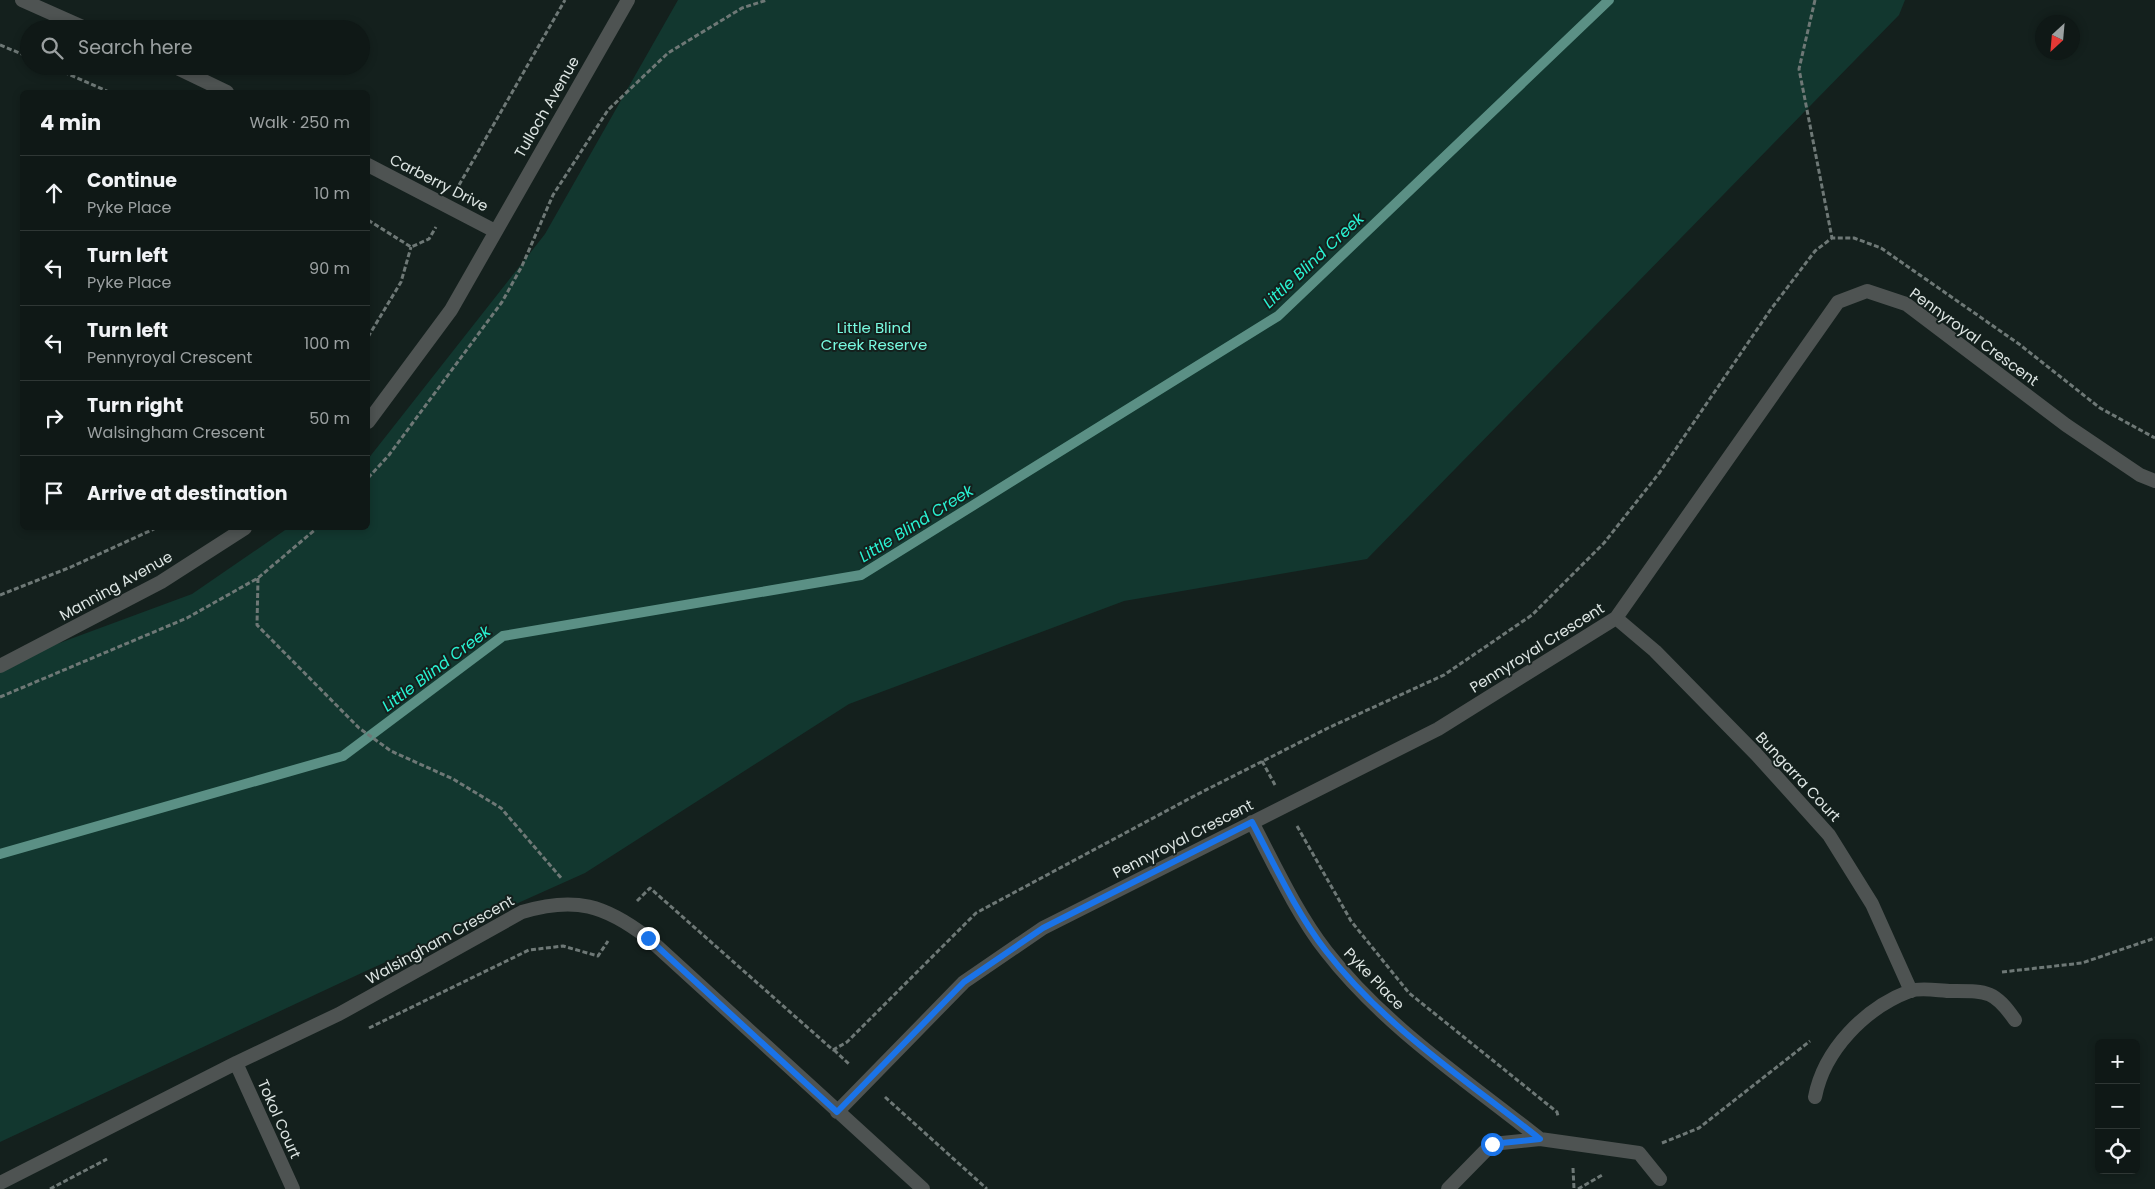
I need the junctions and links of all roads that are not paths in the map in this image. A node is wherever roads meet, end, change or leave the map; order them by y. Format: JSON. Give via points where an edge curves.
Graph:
{"nodes":[{"id":1,"x":22,"y":0,"type":"edge"},
{"id":2,"x":628,"y":0,"type":"edge"},
{"id":3,"x":67,"y":20,"type":"edge"},
{"id":4,"x":192,"y":75,"type":"edge"},
{"id":5,"x":223,"y":90,"type":"edge"},
{"id":6,"x":370,"y":166,"type":"edge"},
{"id":7,"x":495,"y":231,"type":"junction"},
{"id":8,"x":370,"y":419,"type":"edge"},
{"id":9,"x":2155,"y":481,"type":"edge"},
{"id":10,"x":242,"y":530,"type":"edge"},
{"id":11,"x":1616,"y":618,"type":"junction"},
{"id":12,"x":0,"y":666,"type":"edge"},
{"id":13,"x":1252,"y":822,"type":"junction"},
{"id":14,"x":1912,"y":991,"type":"junction"},
{"id":15,"x":2015,"y":1020,"type":"dead end"},
{"id":16,"x":236,"y":1063,"type":"junction"},
{"id":17,"x":1815,"y":1097,"type":"dead end"},
{"id":18,"x":837,"y":1112,"type":"junction"},
{"id":19,"x":1540,"y":1139,"type":"junction"},
{"id":20,"x":1660,"y":1180,"type":"dead end"},
{"id":21,"x":0,"y":1183,"type":"edge"},
{"id":22,"x":293,"y":1189,"type":"edge"},
{"id":23,"x":923,"y":1189,"type":"edge"},
{"id":24,"x":1448,"y":1189,"type":"edge"}],
"edges":[{"from":1,"to":3,"type":"street"},
{"from":2,"to":7,"type":"street","name":"Tulloch Avenue"},
{"from":4,"to":5,"type":"street"},
{"from":6,"to":7,"type":"street","name":"Carberry Drive"},
{"from":7,"to":8,"type":"street","via":[[451,310]]},
{"from":9,"to":11,"type":"street","name":"Pennyroyal Crescent","via":[[2140,475],[2066,425],[1906,304],[1867,290],[1838,302]]},
{"from":10,"to":12,"type":"street","name":"Manning Avenue","via":[[161,582]]},
{"from":11,"to":13,"type":"street","name":"Pennyroyal Crescent","via":[[1438,729]]},
{"from":11,"to":14,"type":"street","name":"Bungarra Court","via":[[1655,651],[1756,754],[1829,835],[1872,904]]},
{"from":13,"to":18,"type":"street","name":"Pennyroyal Crescent","via":[[1043,928],[964,982]]},
{"from":13,"to":19,"type":"street","name":"Pyke Place","via":[[1285,885],[1325,950],[1378,1010]]},
{"from":14,"to":15,"type":"street","via":[[1983,991],[2002,1001]]},
{"from":14,"to":17,"type":"street","via":[[1865,1015],[1831,1057],[1818,1079]]},
{"from":16,"to":18,"type":"street","name":"Walsingham Crescent","via":[[339,1014],[522,912],[568,903],[590,906],[624,920],[648,938]]},
{"from":16,"to":21,"type":"street","name":"Walsingham Crescent"},
{"from":16,"to":22,"type":"street","name":"Tokol Court"},
{"from":18,"to":23,"type":"street","name":"Walsingham Crescent"},
{"from":19,"to":20,"type":"street","name":"Pyke Place","via":[[1639,1153]]},
{"from":19,"to":24,"type":"street","name":"Pyke Place","via":[[1492,1144]]}]}
